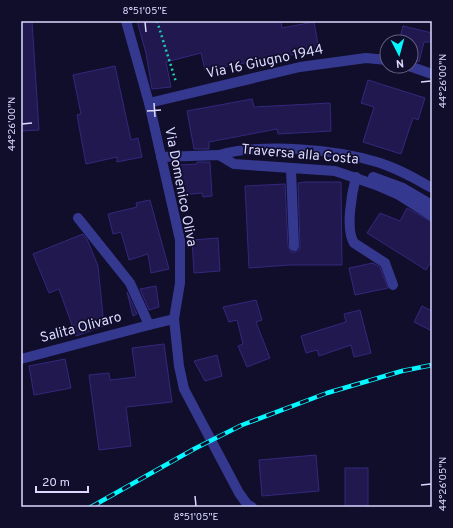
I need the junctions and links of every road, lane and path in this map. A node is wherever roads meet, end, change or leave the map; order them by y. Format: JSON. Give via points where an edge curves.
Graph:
{"nodes":[{"id":1,"x":126,"y":21,"type":"edge"},
{"id":2,"x":157,"y":21,"type":"edge"},
{"id":3,"x":379,"y":59,"type":"edge"},
{"id":4,"x":419,"y":69,"type":"edge"},
{"id":5,"x":432,"y":74,"type":"edge"},
{"id":6,"x":179,"y":94,"type":"junction"},
{"id":7,"x":149,"y":103,"type":"junction"},
{"id":8,"x":219,"y":155,"type":"junction"},
{"id":9,"x":161,"y":157,"type":"junction"},
{"id":10,"x":291,"y":168,"type":"junction"},
{"id":11,"x":356,"y":177,"type":"junction"},
{"id":12,"x":432,"y":188,"type":"edge"},
{"id":13,"x":432,"y":205,"type":"edge"},
{"id":14,"x":432,"y":216,"type":"edge"},
{"id":15,"x":78,"y":218,"type":"dead end"},
{"id":16,"x":294,"y":246,"type":"dead end"},
{"id":17,"x":393,"y":285,"type":"dead end"},
{"id":18,"x":174,"y":319,"type":"junction"},
{"id":19,"x":149,"y":325,"type":"junction"},
{"id":20,"x":21,"y":359,"type":"edge"},
{"id":21,"x":252,"y":507,"type":"edge"}],
"edges":[{"from":1,"to":7,"type":"street","name":"Via Domenico Oliva"},
{"from":2,"to":6,"type":"path"},
{"from":3,"to":6,"type":"street","name":"Via 16 Giugno 1944","via":[[366,58],[300,67]]},
{"from":4,"to":5,"type":"street"},
{"from":6,"to":7,"type":"street","name":"Via 16 Giugno 1944"},
{"from":7,"to":9,"type":"street","name":"Via Domenico Oliva"},
{"from":8,"to":9,"type":"street","name":"Traversa alla Costa"},
{"from":8,"to":10,"type":"street","name":"Traversa alla Costa","via":[[234,164]]},
{"from":8,"to":12,"type":"street","via":[[262,148],[347,156],[376,162],[408,174]]},
{"from":9,"to":18,"type":"street","name":"Via Domenico Oliva","via":[[180,240],[180,283]]},
{"from":10,"to":11,"type":"street","name":"Traversa alla Costa","via":[[335,171]]},
{"from":10,"to":16,"type":"street"},
{"from":11,"to":13,"type":"street","name":"Traversa alla Costa","via":[[362,174],[397,185]]},
{"from":11,"to":14,"type":"street","via":[[399,195]]},
{"from":11,"to":17,"type":"street","via":[[351,204],[351,238],[354,243],[385,262]]},
{"from":15,"to":19,"type":"street","name":"Salita Olivaro","via":[[130,283]]},
{"from":18,"to":19,"type":"street","name":"Salita Olivaro"},
{"from":18,"to":21,"type":"street","name":"Via Domenico Oliva","via":[[184,389],[239,493]]},
{"from":19,"to":20,"type":"street","name":"Salita Olivaro"}]}
